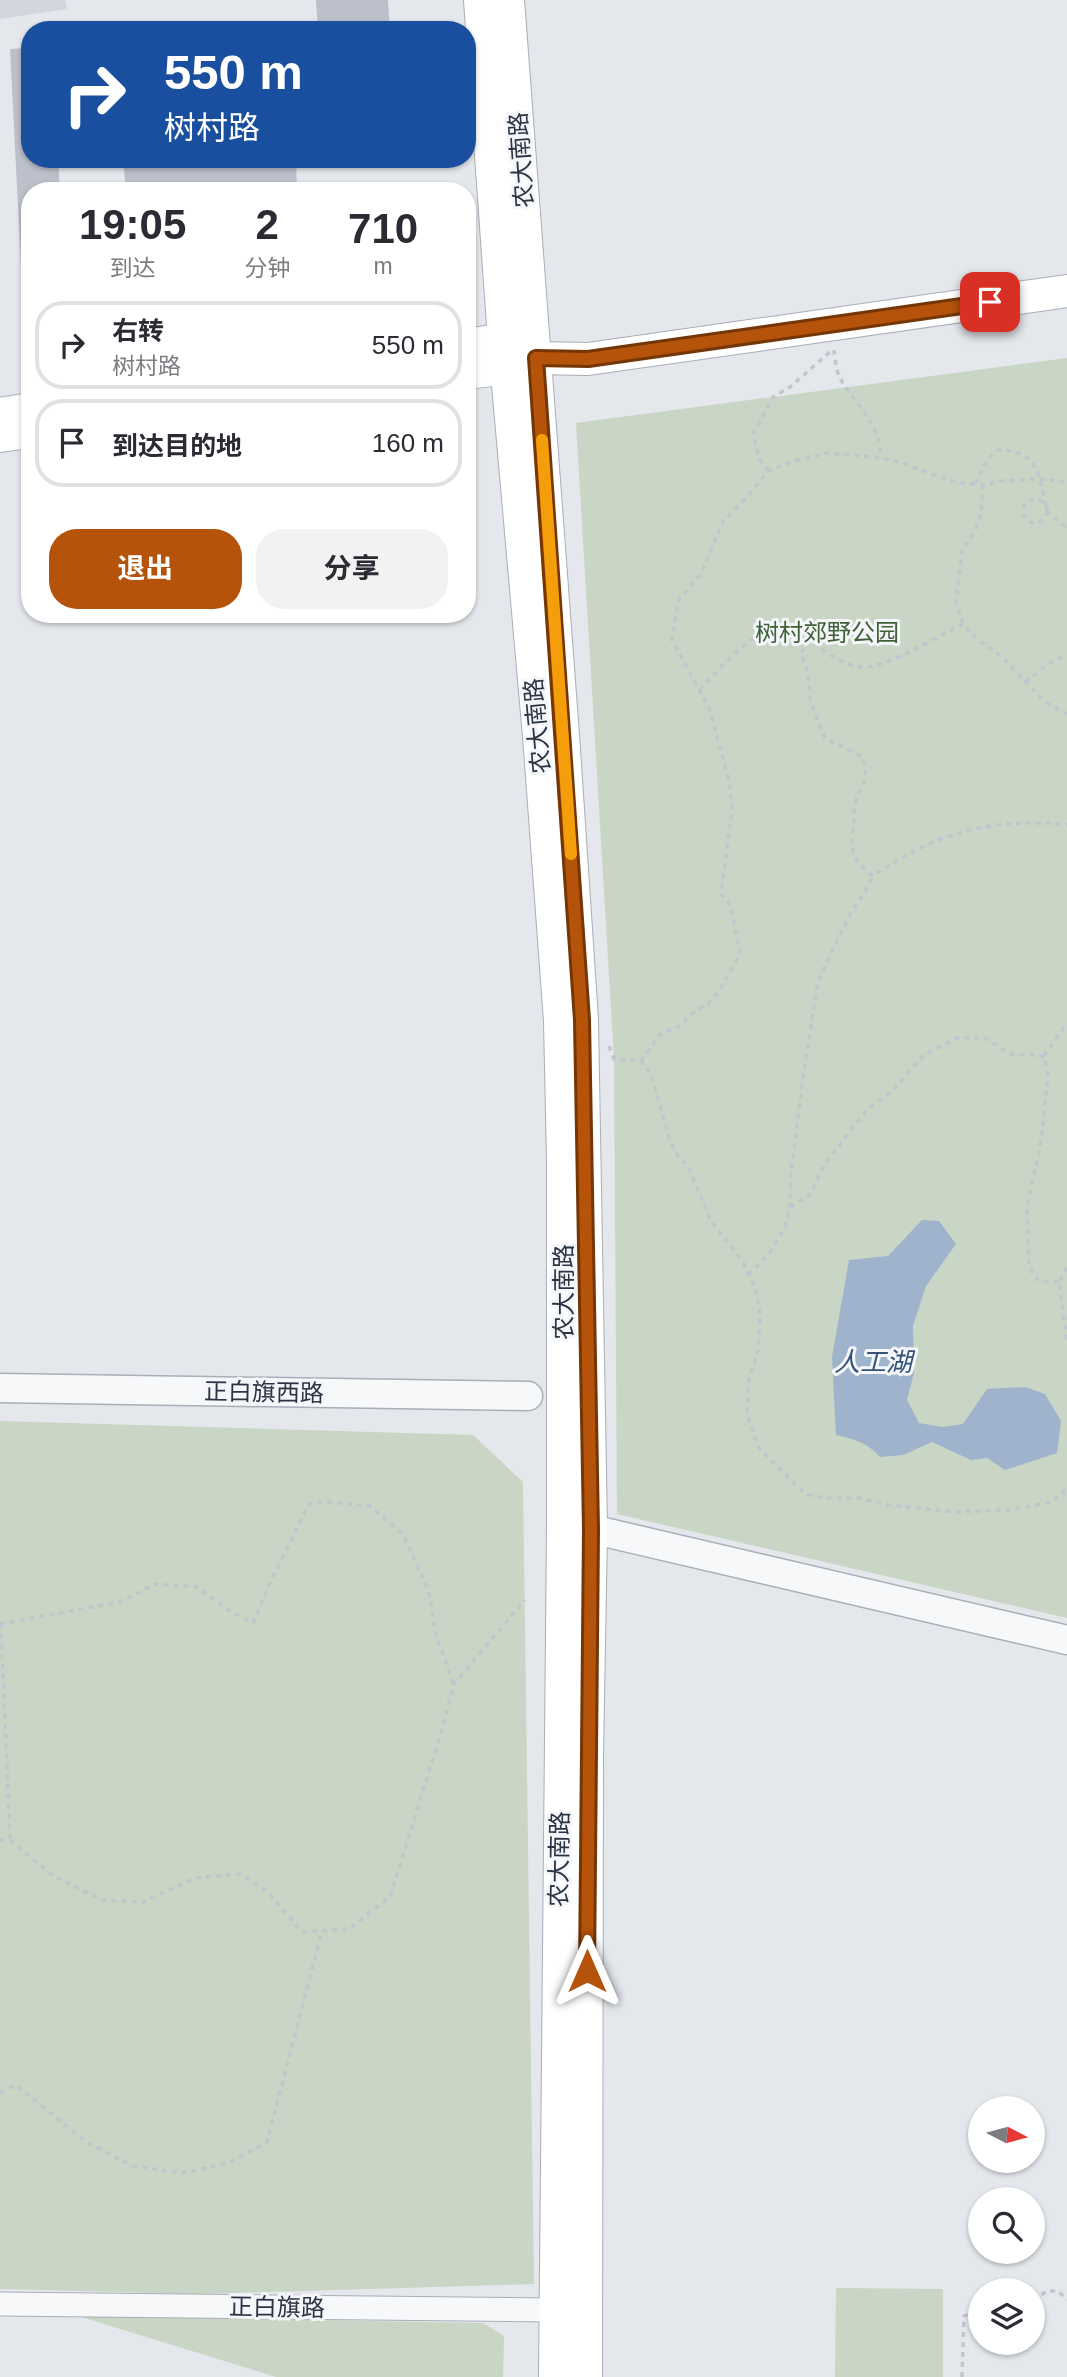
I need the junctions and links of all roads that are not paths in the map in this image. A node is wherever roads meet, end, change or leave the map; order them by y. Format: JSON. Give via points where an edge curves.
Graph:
{"nodes":[{"id":1,"x":480,"y":0,"type":"edge"},
{"id":2,"x":508,"y":0,"type":"edge"},
{"id":3,"x":1067,"y":290,"type":"edge"},
{"id":4,"x":476,"y":347,"type":"edge"},
{"id":5,"x":516,"y":355,"type":"junction"},
{"id":6,"x":476,"y":370,"type":"edge"},
{"id":7,"x":21,"y":410,"type":"edge"},
{"id":8,"x":0,"y":414,"type":"edge"},
{"id":9,"x":21,"y":433,"type":"edge"},
{"id":10,"x":0,"y":436,"type":"edge"},
{"id":11,"x":0,"y":1388,"type":"edge"},
{"id":12,"x":528,"y":1396,"type":"dead end"},
{"id":13,"x":591,"y":1530,"type":"junction"},
{"id":14,"x":1067,"y":1640,"type":"edge"},
{"id":15,"x":0,"y":2304,"type":"edge"},
{"id":16,"x":555,"y":2310,"type":"junction"},
{"id":17,"x":555,"y":2377,"type":"edge"},
{"id":18,"x":586,"y":2377,"type":"edge"}],
"edges":[{"from":1,"to":5,"type":"main road","name":"农大南路"},
{"from":2,"to":5,"type":"main road","name":"农大南路"},
{"from":3,"to":5,"type":"main road","via":[[588,359]]},
{"from":4,"to":5,"type":"main road"},
{"from":5,"to":6,"type":"main road"},
{"from":5,"to":13,"type":"main road","name":"农大南路","via":[[582,1020]]},
{"from":5,"to":16,"type":"main road","name":"农大南路","via":[[560,1021],[563,1162]]},
{"from":7,"to":8,"type":"main road"},
{"from":9,"to":10,"type":"main road"},
{"from":11,"to":12,"type":"street","name":"正白旗西路"},
{"from":13,"to":14,"type":"street"},
{"from":13,"to":18,"type":"main road","name":"农大南路"},
{"from":15,"to":16,"type":"street","name":"正白旗路"},
{"from":16,"to":17,"type":"main road","name":"农大南路"}]}
